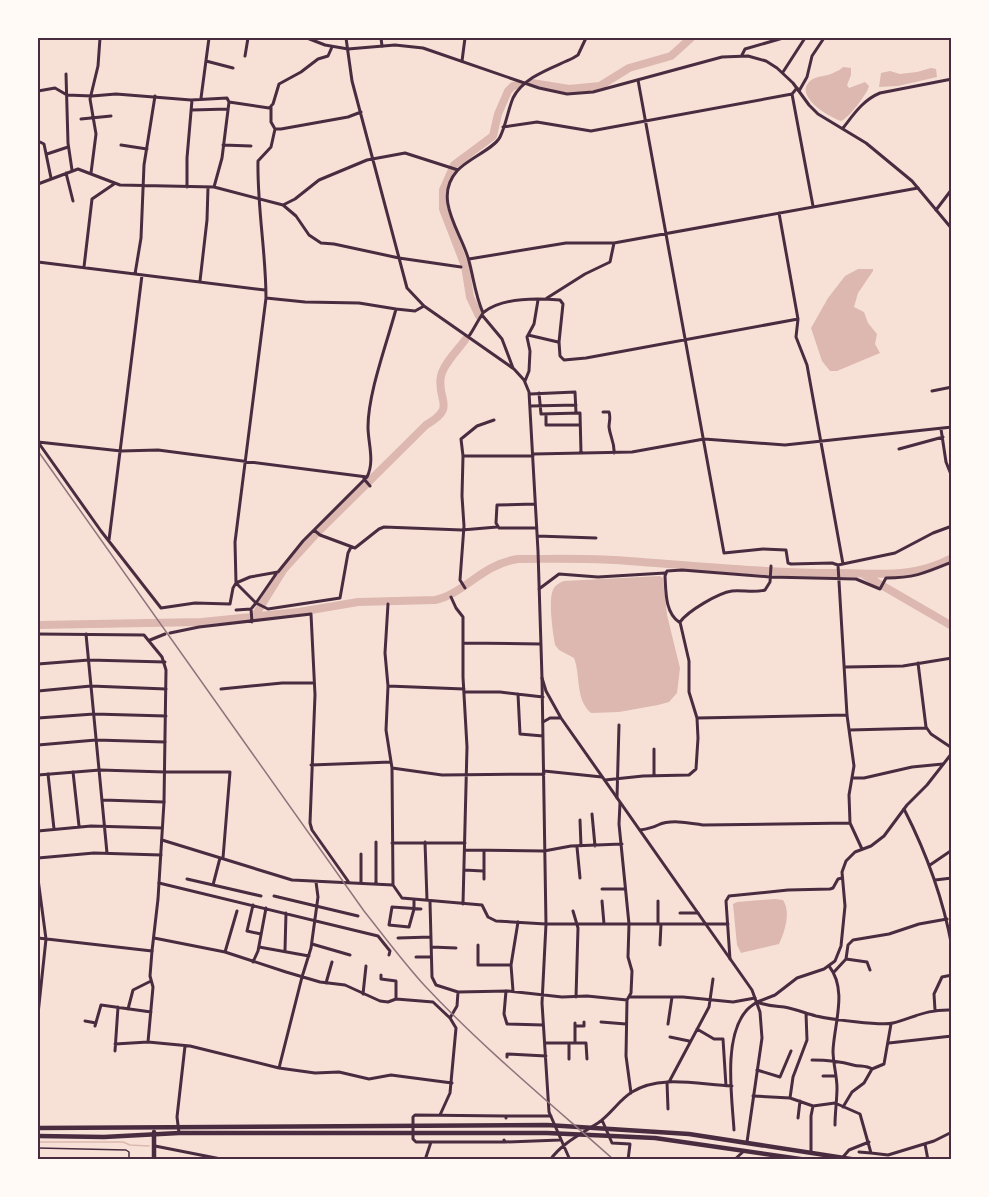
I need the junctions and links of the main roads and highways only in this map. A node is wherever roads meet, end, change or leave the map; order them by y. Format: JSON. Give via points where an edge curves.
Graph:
{"nodes":[{"id":1,"x":154,"y":1127,"type":"junction"},
{"id":2,"x":38,"y":1128,"type":"edge"},
{"id":3,"x":154,"y":1135,"type":"junction"},
{"id":4,"x":38,"y":1136,"type":"edge"},
{"id":5,"x":747,"y":1142,"type":"junction"},
{"id":6,"x":746,"y":1150,"type":"junction"},
{"id":7,"x":154,"y":1160,"type":"edge"},
{"id":8,"x":807,"y":1160,"type":"edge"},
{"id":9,"x":857,"y":1160,"type":"edge"}],
"edges":[{"from":1,"to":2,"type":"highway"},
{"from":1,"to":3,"type":"highway"},
{"from":1,"to":5,"type":"highway","via":[[548,1125],[655,1131]]},
{"from":3,"to":4,"type":"highway"},
{"from":3,"to":6,"type":"highway","via":[[547,1133],[687,1141]]},
{"from":3,"to":7,"type":"highway"},
{"from":5,"to":6,"type":"highway"},
{"from":5,"to":9,"type":"highway"},
{"from":6,"to":8,"type":"highway"}]}
